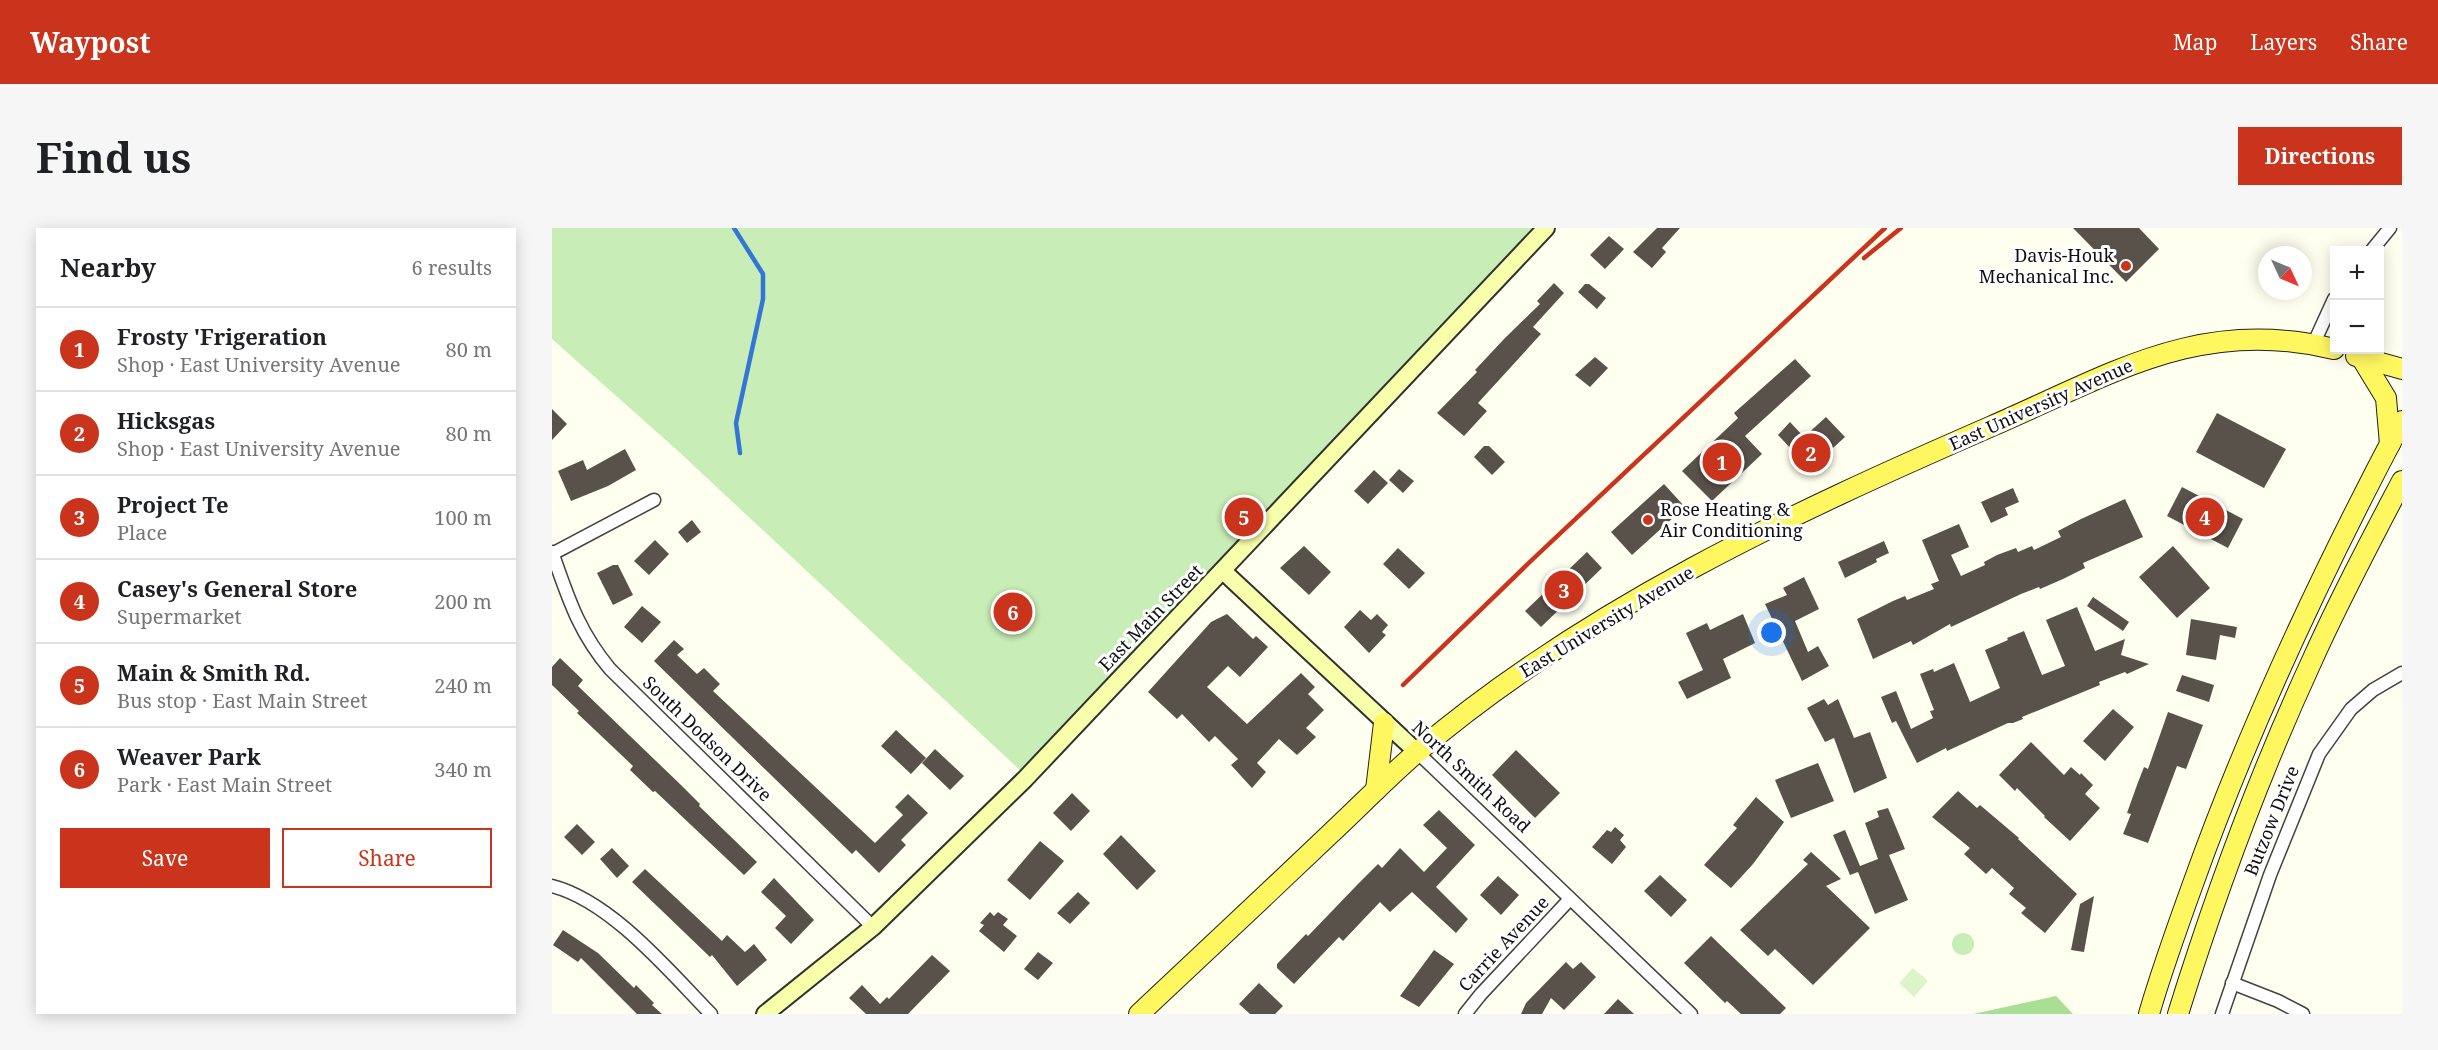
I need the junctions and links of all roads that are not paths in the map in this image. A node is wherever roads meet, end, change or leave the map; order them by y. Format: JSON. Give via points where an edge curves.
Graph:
{"nodes":[{"id":1,"x":1546,"y":228,"type":"edge"},
{"id":2,"x":2390,"y":228,"type":"edge"},
{"id":3,"x":2375,"y":246,"type":"edge"},
{"id":4,"x":2334,"y":300,"type":"edge"},
{"id":5,"x":2313,"y":345,"type":"junction"},
{"id":6,"x":2330,"y":348,"type":"edge"},
{"id":7,"x":2351,"y":354,"type":"edge"},
{"id":8,"x":2361,"y":357,"type":"junction"},
{"id":9,"x":2402,"y":369,"type":"edge"},
{"id":10,"x":2402,"y":421,"type":"edge"},
{"id":11,"x":2390,"y":444,"type":"junction"},
{"id":12,"x":2402,"y":481,"type":"edge"},
{"id":13,"x":654,"y":500,"type":"dead end"},
{"id":14,"x":552,"y":553,"type":"edge"},
{"id":15,"x":1223,"y":571,"type":"junction"},
{"id":16,"x":2402,"y":673,"type":"edge"},
{"id":17,"x":1384,"y":723,"type":"junction"},
{"id":18,"x":1417,"y":752,"type":"junction"},
{"id":19,"x":1376,"y":790,"type":"junction"},
{"id":20,"x":552,"y":885,"type":"edge"},
{"id":21,"x":1570,"y":899,"type":"junction"},
{"id":22,"x":873,"y":927,"type":"junction"},
{"id":23,"x":2232,"y":983,"type":"junction"},
{"id":24,"x":711,"y":1014,"type":"edge"},
{"id":25,"x":765,"y":1014,"type":"edge"},
{"id":26,"x":1139,"y":1014,"type":"edge"},
{"id":27,"x":1465,"y":1014,"type":"edge"},
{"id":28,"x":1691,"y":1014,"type":"edge"},
{"id":29,"x":2149,"y":1014,"type":"edge"},
{"id":30,"x":2178,"y":1014,"type":"edge"},
{"id":31,"x":2222,"y":1014,"type":"edge"},
{"id":32,"x":2303,"y":1014,"type":"edge"}],
"edges":[{"from":1,"to":15,"type":"main road","name":"East Main Street"},
{"from":2,"to":3,"type":"street"},
{"from":4,"to":5,"type":"street"},
{"from":5,"to":6,"type":"main road","name":"East University Avenue"},
{"from":5,"to":18,"type":"main road","name":"East University Avenue","via":[[2225,340],[2169,351],[1940,449],[1798,515],[1648,592],[1521,674]]},
{"from":7,"to":8,"type":"main road","name":"East University Avenue"},
{"from":8,"to":9,"type":"main road","name":"East University Avenue"},
{"from":8,"to":11,"type":"main road","via":[[2386,398]]},
{"from":10,"to":11,"type":"main road"},
{"from":11,"to":29,"type":"main road","via":[[2348,523],[2262,707],[2219,812]]},
{"from":12,"to":30,"type":"main road","via":[[2352,576],[2272,753],[2237,841]]},
{"from":13,"to":14,"type":"street"},
{"from":14,"to":22,"type":"street","name":"South Dodson Drive","via":[[582,630],[606,664]]},
{"from":15,"to":17,"type":"main road","name":"North Smith Road"},
{"from":15,"to":22,"type":"main road","name":"East Main Street","via":[[1025,779]]},
{"from":16,"to":23,"type":"street","name":"Butzow Drive","via":[[2351,709],[2319,754]]},
{"from":17,"to":18,"type":"main road","name":"North Smith Road"},
{"from":17,"to":19,"type":"main road"},
{"from":18,"to":19,"type":"main road","name":"East University Avenue"},
{"from":18,"to":21,"type":"street","name":"North Smith Road"},
{"from":19,"to":26,"type":"main road","name":"East University Avenue"},
{"from":20,"to":24,"type":"street","via":[[604,911]]},
{"from":21,"to":27,"type":"street","name":"Carrie Avenue"},
{"from":21,"to":28,"type":"street","name":"North Smith Road"},
{"from":22,"to":25,"type":"main road","name":"East Main Street"},
{"from":23,"to":31,"type":"street","name":"Butzow Drive"},
{"from":23,"to":32,"type":"street"}]}
